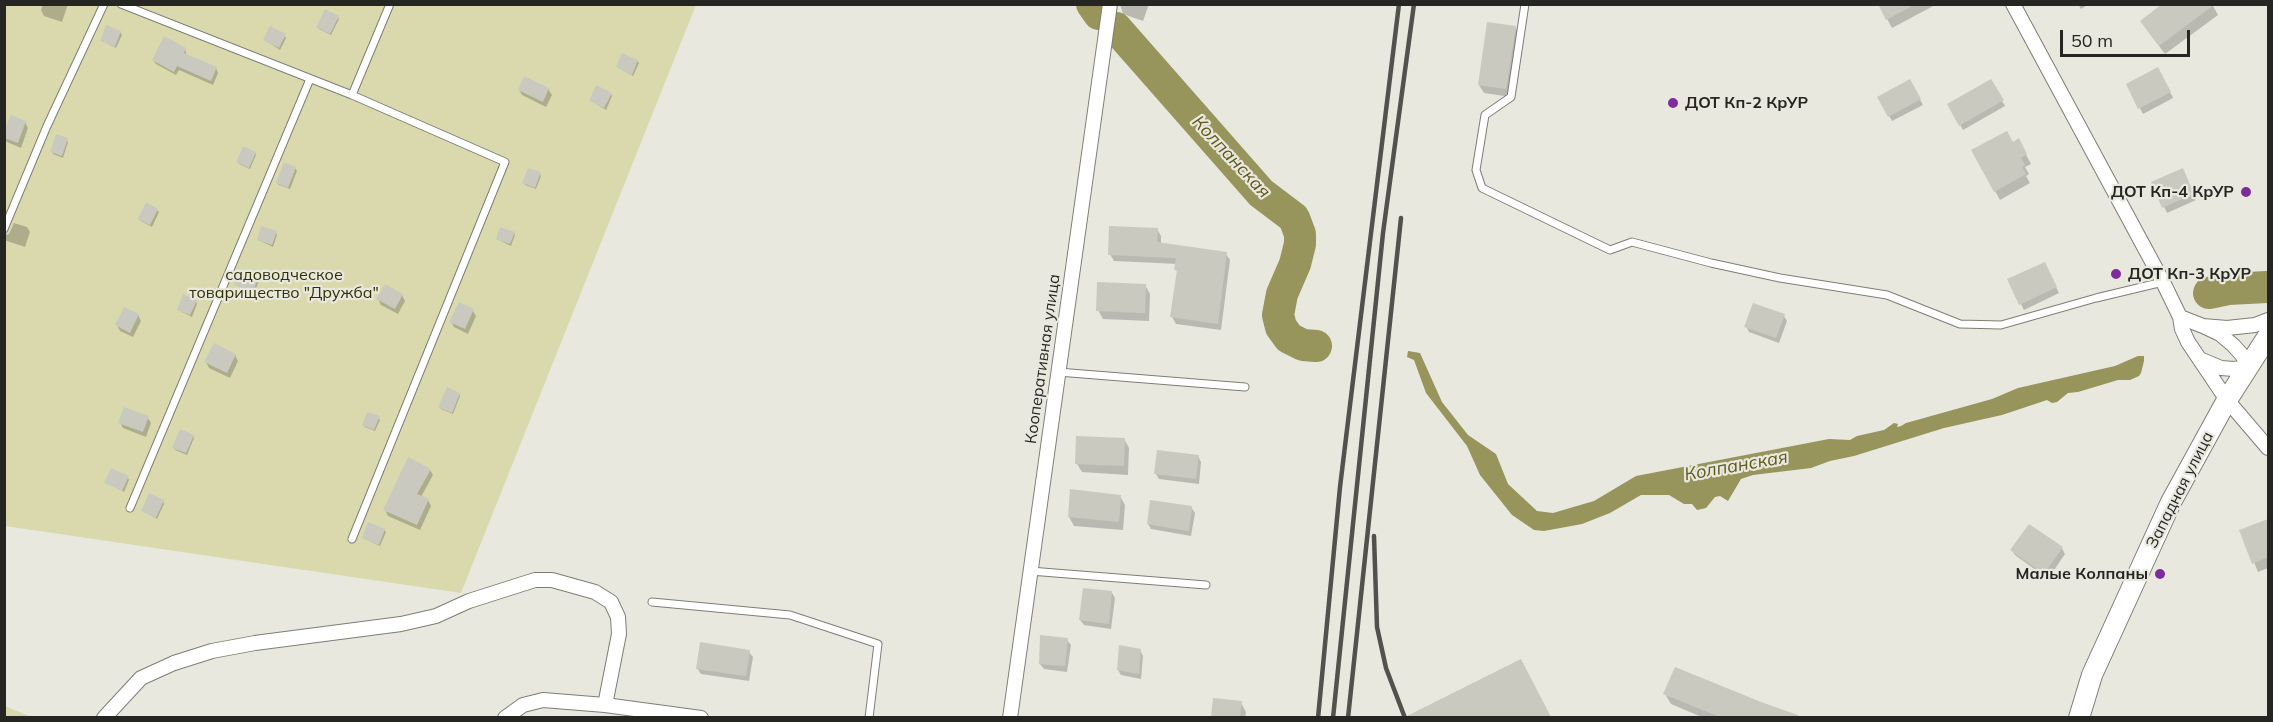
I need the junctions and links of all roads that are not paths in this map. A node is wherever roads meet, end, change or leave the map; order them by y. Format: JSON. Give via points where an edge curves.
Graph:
{"nodes":[{"id":1,"x":104,"y":4,"type":"edge"},
{"id":2,"x":121,"y":4,"type":"edge"},
{"id":3,"x":390,"y":4,"type":"edge"},
{"id":4,"x":1110,"y":4,"type":"edge"},
{"id":5,"x":1525,"y":4,"type":"edge"},
{"id":6,"x":2013,"y":4,"type":"edge"},
{"id":7,"x":310,"y":79,"type":"junction"},
{"id":8,"x":352,"y":95,"type":"junction"},
{"id":9,"x":4,"y":229,"type":"edge"},
{"id":10,"x":2163,"y":282,"type":"junction"},
{"id":11,"x":2180,"y":317,"type":"junction"},
{"id":12,"x":2268,"y":320,"type":"edge"},
{"id":13,"x":2204,"y":326,"type":"junction"},
{"id":14,"x":2268,"y":336,"type":"edge"},
{"id":15,"x":2202,"y":360,"type":"junction"},
{"id":16,"x":2249,"y":367,"type":"junction"},
{"id":17,"x":1058,"y":372,"type":"junction"},
{"id":18,"x":1245,"y":387,"type":"dead end"},
{"id":19,"x":2227,"y":400,"type":"junction"},
{"id":20,"x":2268,"y":448,"type":"edge"},
{"id":21,"x":130,"y":508,"type":"dead end"},
{"id":22,"x":352,"y":539,"type":"dead end"},
{"id":23,"x":1030,"y":571,"type":"junction"},
{"id":24,"x":1206,"y":585,"type":"dead end"},
{"id":25,"x":652,"y":602,"type":"dead end"},
{"id":26,"x":605,"y":705,"type":"junction"},
{"id":27,"x":104,"y":717,"type":"edge"},
{"id":28,"x":505,"y":717,"type":"edge"},
{"id":29,"x":701,"y":717,"type":"edge"},
{"id":30,"x":869,"y":717,"type":"edge"},
{"id":31,"x":1010,"y":717,"type":"edge"},
{"id":32,"x":2079,"y":717,"type":"edge"}],
"edges":[{"from":1,"to":9,"type":"lane"},
{"from":2,"to":7,"type":"lane"},
{"from":3,"to":8,"type":"lane"},
{"from":4,"to":17,"type":"street","name":"Кооперативная улица"},
{"from":5,"to":10,"type":"lane","via":[[1511,97],[1485,115],[1476,170],[1482,188],[1610,250],[1632,242],[1780,278],[1887,295],[1960,324],[2001,325]]},
{"from":6,"to":10,"type":"street"},
{"from":7,"to":8,"type":"lane"},
{"from":7,"to":21,"type":"lane"},
{"from":8,"to":22,"type":"lane","via":[[505,162]]},
{"from":10,"to":11,"type":"street"},
{"from":11,"to":13,"type":"street"},
{"from":11,"to":15,"type":"street","via":[[2188,342]]},
{"from":12,"to":13,"type":"street","via":[[2236,328]]},
{"from":13,"to":16,"type":"street","via":[[2233,345]]},
{"from":14,"to":16,"type":"main road","name":"Западная улица"},
{"from":15,"to":16,"type":"street","via":[[2222,368]]},
{"from":15,"to":19,"type":"street"},
{"from":16,"to":19,"type":"main road","name":"Западная улица"},
{"from":17,"to":18,"type":"lane"},
{"from":17,"to":23,"type":"street","name":"Кооперативная улица"},
{"from":19,"to":20,"type":"street"},
{"from":19,"to":32,"type":"main road","name":"Западная улица","via":[[2171,502],[2092,675]]},
{"from":23,"to":24,"type":"lane"},
{"from":23,"to":31,"type":"street","name":"Кооперативная улица"},
{"from":25,"to":30,"type":"lane","via":[[790,615],[878,644]]},
{"from":26,"to":27,"type":"street","via":[[619,634],[618,617],[611,602],[595,592],[552,580],[535,580],[401,624],[212,651],[174,663],[141,678]]},
{"from":26,"to":28,"type":"street","via":[[543,700],[523,705]]},
{"from":26,"to":29,"type":"street"}]}
